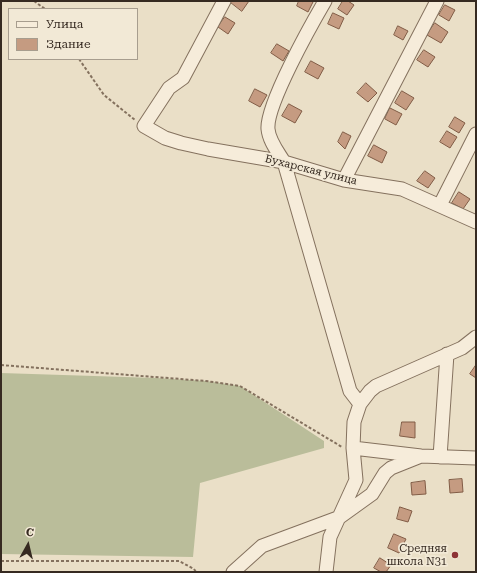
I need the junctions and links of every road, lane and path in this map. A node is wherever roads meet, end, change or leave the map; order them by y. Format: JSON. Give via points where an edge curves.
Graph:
{"nodes":[{"id":1,"x":34,"y":1,"type":"edge"},
{"id":2,"x":224,"y":1,"type":"edge"},
{"id":3,"x":324,"y":1,"type":"edge"},
{"id":4,"x":436,"y":1,"type":"edge"},
{"id":5,"x":44,"y":8,"type":"edge"},
{"id":6,"x":80,"y":60,"type":"edge"},
{"id":7,"x":144,"y":126,"type":"junction"},
{"id":8,"x":476,"y":134,"type":"edge"},
{"id":9,"x":284,"y":162,"type":"junction"},
{"id":10,"x":344,"y":180,"type":"junction"},
{"id":11,"x":440,"y":205,"type":"junction"},
{"id":12,"x":476,"y":222,"type":"edge"},
{"id":13,"x":476,"y":336,"type":"edge"},
{"id":14,"x":447,"y":354,"type":"junction"},
{"id":15,"x":1,"y":365,"type":"edge"},
{"id":16,"x":360,"y":404,"type":"junction"},
{"id":17,"x":353,"y":448,"type":"junction"},
{"id":18,"x":421,"y":456,"type":"junction"},
{"id":19,"x":440,"y":457,"type":"junction"},
{"id":20,"x":476,"y":458,"type":"edge"},
{"id":21,"x":340,"y":517,"type":"junction"},
{"id":22,"x":1,"y":561,"type":"edge"},
{"id":23,"x":196,"y":572,"type":"edge"},
{"id":24,"x":233,"y":572,"type":"edge"},
{"id":25,"x":326,"y":572,"type":"edge"}],
"edges":[{"from":1,"to":5,"type":"path"},
{"from":2,"to":7,"type":"street","via":[[183,78],[169,88]]},
{"from":3,"to":9,"type":"street","via":[[298,49],[269,120],[270,137]]},
{"from":4,"to":10,"type":"street"},
{"from":6,"to":7,"type":"path","via":[[104,95]]},
{"from":7,"to":9,"type":"street","name":"Бухарская улица","via":[[165,138],[181,143]]},
{"from":8,"to":11,"type":"street"},
{"from":9,"to":10,"type":"street","name":"Бухарская улица"},
{"from":9,"to":16,"type":"street","via":[[350,391]]},
{"from":10,"to":11,"type":"street","name":"Бухарская улица","via":[[402,189]]},
{"from":11,"to":12,"type":"street","name":"Бухарская улица"},
{"from":13,"to":14,"type":"street","via":[[462,348]]},
{"from":14,"to":16,"type":"street","via":[[376,386]]},
{"from":14,"to":19,"type":"street"},
{"from":15,"to":17,"type":"path","via":[[206,381],[240,386],[336,445]]},
{"from":16,"to":17,"type":"street","via":[[354,422]]},
{"from":17,"to":18,"type":"street"},
{"from":17,"to":21,"type":"street","via":[[356,480]]},
{"from":18,"to":19,"type":"street"},
{"from":18,"to":21,"type":"street","via":[[391,468],[372,494]]},
{"from":19,"to":20,"type":"street"},
{"from":21,"to":24,"type":"street","via":[[262,546]]},
{"from":21,"to":25,"type":"street","via":[[330,537]]},
{"from":22,"to":23,"type":"path","via":[[179,560],[194,568]]}]}
